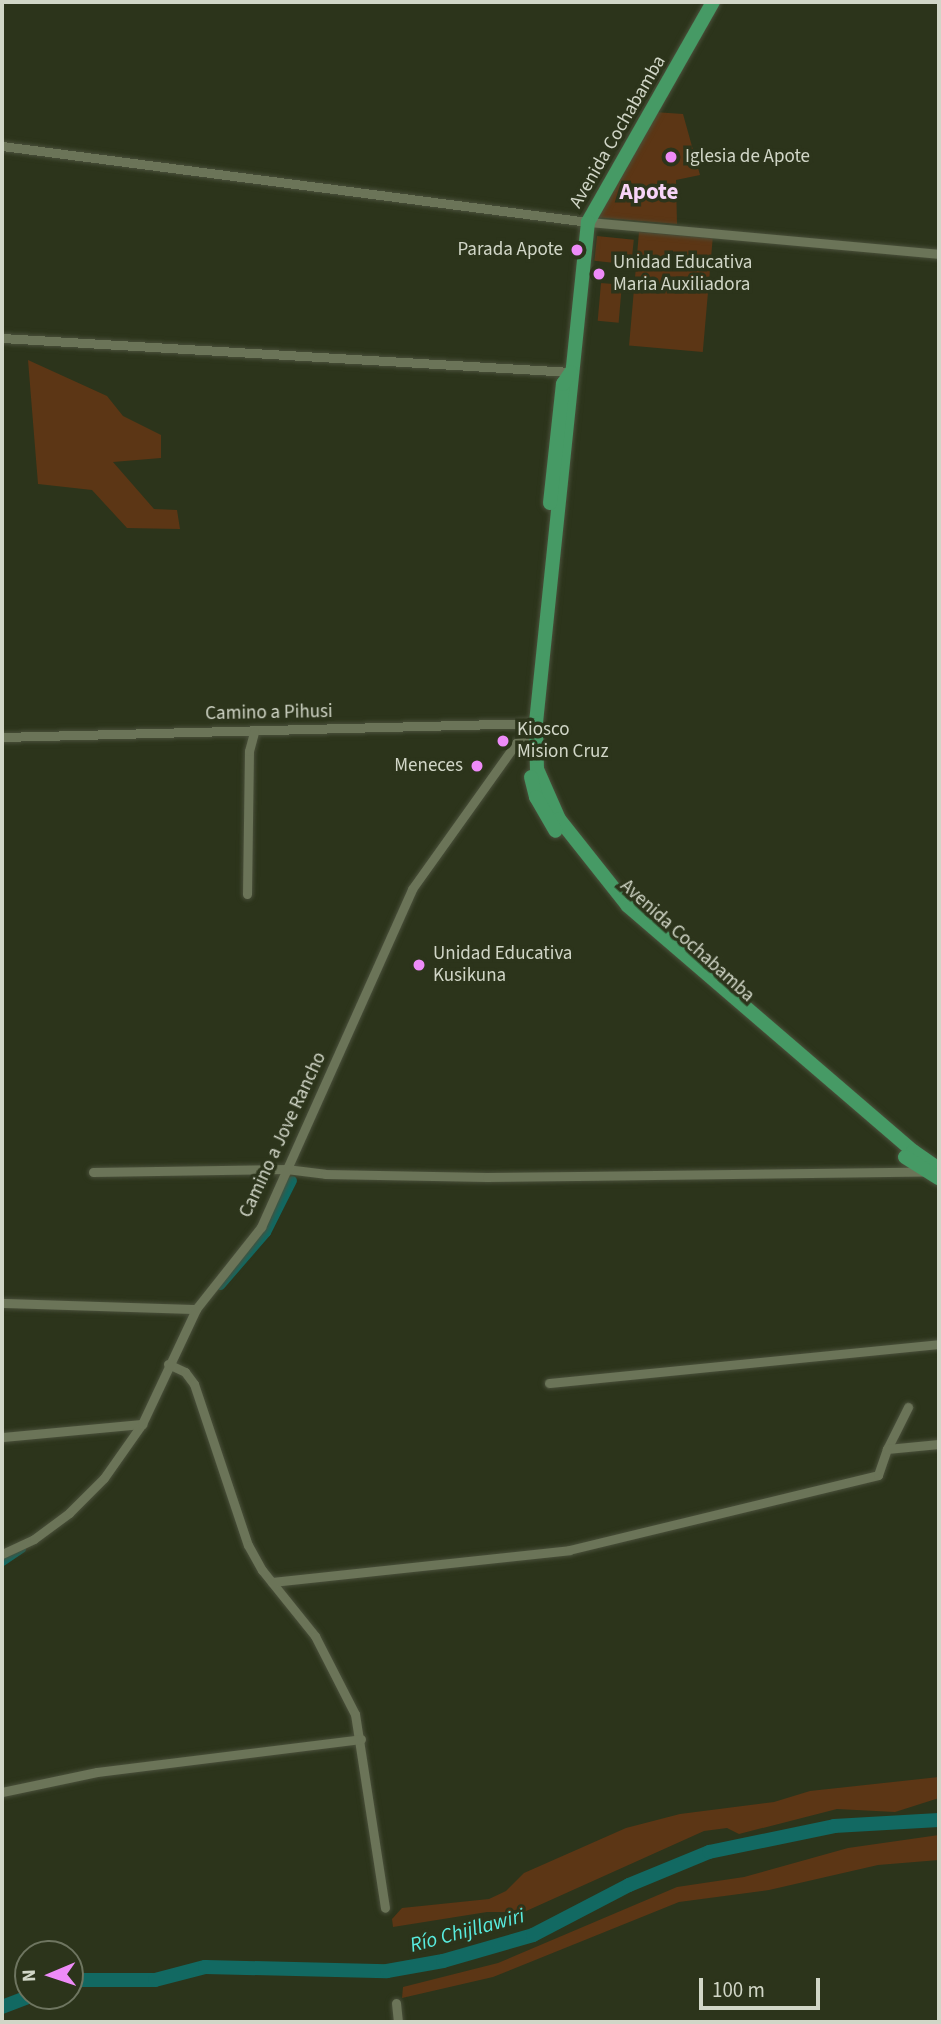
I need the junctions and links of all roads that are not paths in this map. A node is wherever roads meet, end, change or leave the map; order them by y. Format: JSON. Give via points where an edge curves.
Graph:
{"nodes":[{"id":1,"x":713,"y":2,"type":"edge"},
{"id":2,"x":2,"y":146,"type":"edge"},
{"id":3,"x":588,"y":222,"type":"junction"},
{"id":4,"x":939,"y":254,"type":"edge"},
{"id":5,"x":2,"y":338,"type":"edge"},
{"id":6,"x":570,"y":372,"type":"junction"},
{"id":7,"x":531,"y":722,"type":"junction"},
{"id":8,"x":254,"y":732,"type":"junction"},
{"id":9,"x":2,"y":737,"type":"edge"},
{"id":10,"x":531,"y":740,"type":"junction"},
{"id":11,"x":247,"y":894,"type":"dead end"},
{"id":12,"x":286,"y":1169,"type":"junction"},
{"id":13,"x":935,"y":1170,"type":"edge"},
{"id":14,"x":93,"y":1172,"type":"dead end"},
{"id":15,"x":939,"y":1178,"type":"edge"},
{"id":16,"x":2,"y":1303,"type":"edge"},
{"id":17,"x":196,"y":1309,"type":"junction"},
{"id":18,"x":939,"y":1344,"type":"edge"},
{"id":19,"x":168,"y":1364,"type":"junction"},
{"id":20,"x":550,"y":1383,"type":"dead end"},
{"id":21,"x":908,"y":1407,"type":"dead end"},
{"id":22,"x":142,"y":1424,"type":"junction"},
{"id":23,"x":2,"y":1437,"type":"edge"},
{"id":24,"x":939,"y":1444,"type":"edge"},
{"id":25,"x":887,"y":1449,"type":"junction"},
{"id":26,"x":2,"y":1555,"type":"edge"},
{"id":27,"x":272,"y":1582,"type":"junction"},
{"id":28,"x":361,"y":1739,"type":"junction"},
{"id":29,"x":2,"y":1792,"type":"edge"},
{"id":30,"x":385,"y":1908,"type":"dead end"},
{"id":31,"x":397,"y":2003,"type":"dead end"},
{"id":32,"x":398,"y":2022,"type":"edge"}],
"edges":[{"from":1,"to":3,"type":"main road","name":"Avenida Cochabamba"},
{"from":2,"to":3,"type":"street"},
{"from":3,"to":4,"type":"street"},
{"from":3,"to":6,"type":"main road","name":"Avenida Cochabamba"},
{"from":5,"to":6,"type":"street"},
{"from":6,"to":7,"type":"main road","name":"Avenida Cochabamba","via":[[563,384],[560,459]]},
{"from":7,"to":8,"type":"street","name":"Camino a Pihusi"},
{"from":7,"to":10,"type":"main road","name":"Avenida Cochabamba"},
{"from":8,"to":9,"type":"street","name":"Camino a Pihusi"},
{"from":8,"to":11,"type":"street","via":[[249,751]]},
{"from":10,"to":12,"type":"street","name":"Camino a Jove Rancho","via":[[516,743],[412,888]]},
{"from":10,"to":13,"type":"main road","name":"Avenida Cochabamba","via":[[536,797],[611,902]]},
{"from":12,"to":13,"type":"street","via":[[487,1177]]},
{"from":12,"to":14,"type":"street"},
{"from":12,"to":17,"type":"street","name":"Camino a Jove Rancho","via":[[261,1227]]},
{"from":13,"to":15,"type":"main road","name":"Avenida Cochabamba"},
{"from":16,"to":17,"type":"street"},
{"from":17,"to":19,"type":"street","name":"Camino a Jove Rancho"},
{"from":18,"to":20,"type":"street"},
{"from":19,"to":22,"type":"street","name":"Camino a Jove Rancho"},
{"from":19,"to":27,"type":"street","via":[[185,1372],[194,1384],[248,1545]]},
{"from":21,"to":25,"type":"street"},
{"from":22,"to":23,"type":"street"},
{"from":22,"to":26,"type":"street","name":"Camino a Jove Rancho","via":[[104,1478],[69,1513]]},
{"from":24,"to":25,"type":"street"},
{"from":25,"to":27,"type":"street","via":[[878,1475],[569,1550]]},
{"from":27,"to":28,"type":"street","via":[[315,1636],[355,1714]]},
{"from":28,"to":29,"type":"street","via":[[110,1770]]},
{"from":28,"to":30,"type":"street"},
{"from":31,"to":32,"type":"street"}]}
